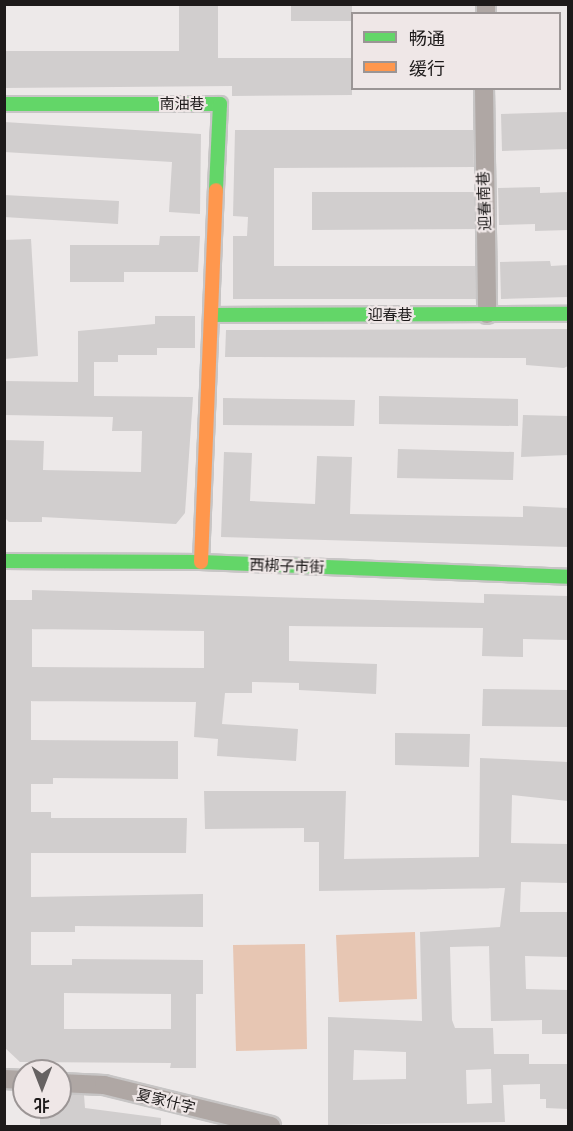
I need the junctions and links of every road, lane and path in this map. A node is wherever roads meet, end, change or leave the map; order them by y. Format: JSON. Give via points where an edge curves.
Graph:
{"nodes":[{"id":1,"x":484,"y":90,"type":"edge"},
{"id":2,"x":4,"y":104,"type":"edge"},
{"id":3,"x":487,"y":314,"type":"junction"},
{"id":4,"x":211,"y":315,"type":"junction"},
{"id":5,"x":568,"y":315,"type":"edge"},
{"id":6,"x":4,"y":561,"type":"edge"},
{"id":7,"x":201,"y":562,"type":"junction"},
{"id":8,"x":568,"y":577,"type":"edge"},
{"id":9,"x":72,"y":1084,"type":"edge"},
{"id":10,"x":272,"y":1126,"type":"edge"}],
"edges":[{"from":1,"to":3,"type":"street","name":"迎春南巷"},
{"from":2,"to":4,"type":"street","name":"南油巷","via":[[220,104]]},
{"from":3,"to":4,"type":"street","name":"迎春巷"},
{"from":3,"to":5,"type":"street","name":"迎春巷"},
{"from":4,"to":7,"type":"street"},
{"from":6,"to":7,"type":"street","name":"西梆子市街"},
{"from":7,"to":8,"type":"street","name":"西梆子市街"},
{"from":9,"to":10,"type":"street","name":"夏家什字","via":[[104,1085]]}]}
